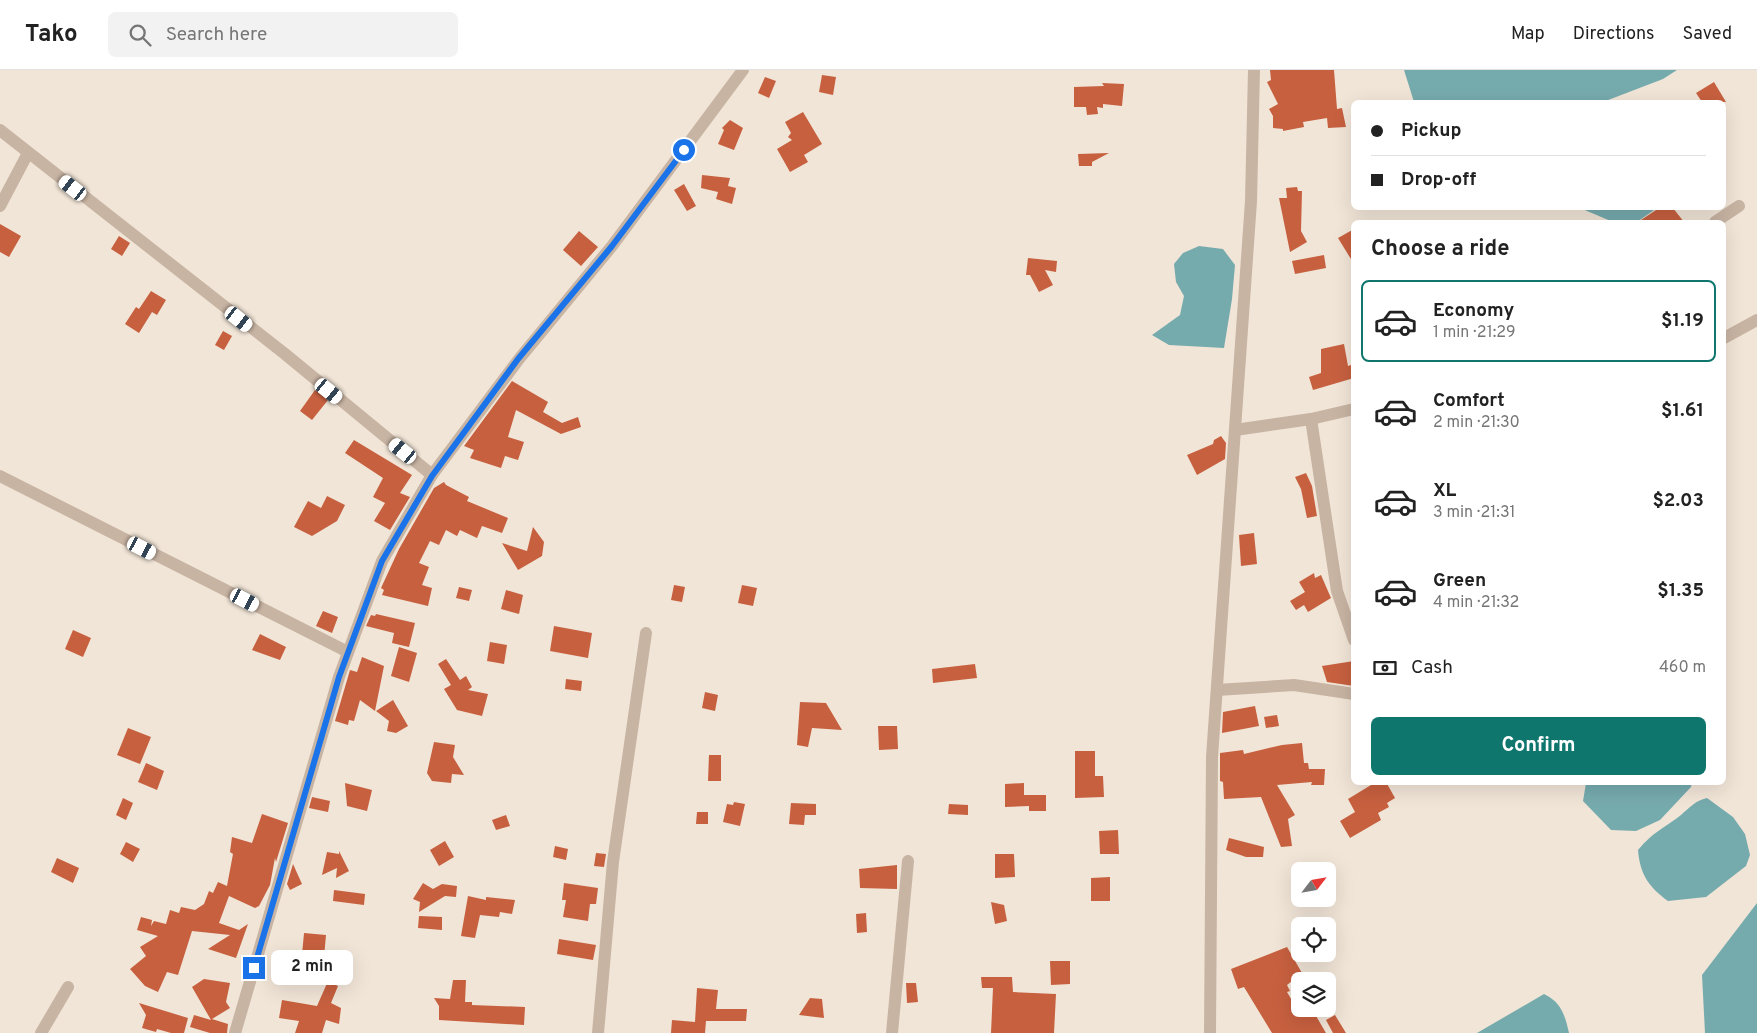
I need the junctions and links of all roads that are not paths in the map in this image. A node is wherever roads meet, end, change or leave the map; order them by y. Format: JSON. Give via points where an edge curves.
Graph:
{"nodes":[{"id":1,"x":744,"y":70,"type":"edge"},
{"id":2,"x":1254,"y":70,"type":"edge"},
{"id":3,"x":0,"y":130,"type":"edge"},
{"id":4,"x":28,"y":153,"type":"junction"},
{"id":5,"x":0,"y":206,"type":"edge"},
{"id":6,"x":1739,"y":206,"type":"dead end"},
{"id":7,"x":1718,"y":220,"type":"edge"},
{"id":8,"x":1757,"y":320,"type":"edge"},
{"id":9,"x":1726,"y":337,"type":"edge"},
{"id":10,"x":1351,"y":410,"type":"edge"},
{"id":11,"x":1311,"y":419,"type":"junction"},
{"id":12,"x":1235,"y":430,"type":"junction"},
{"id":13,"x":0,"y":476,"type":"edge"},
{"id":14,"x":432,"y":476,"type":"junction"},
{"id":15,"x":646,"y":633,"type":"dead end"},
{"id":16,"x":1351,"y":633,"type":"edge"},
{"id":17,"x":348,"y":652,"type":"junction"},
{"id":18,"x":1217,"y":690,"type":"junction"},
{"id":19,"x":1351,"y":694,"type":"edge"},
{"id":20,"x":908,"y":861,"type":"dead end"},
{"id":21,"x":68,"y":987,"type":"dead end"},
{"id":22,"x":41,"y":1033,"type":"edge"},
{"id":23,"x":235,"y":1033,"type":"edge"},
{"id":24,"x":598,"y":1033,"type":"edge"},
{"id":25,"x":892,"y":1033,"type":"edge"},
{"id":26,"x":1210,"y":1033,"type":"edge"}],
"edges":[{"from":1,"to":14,"type":"street","via":[[612,246],[518,359]]},
{"from":2,"to":12,"type":"street","via":[[1251,201]]},
{"from":3,"to":4,"type":"street"},
{"from":4,"to":5,"type":"street"},
{"from":4,"to":14,"type":"street","via":[[285,354]]},
{"from":6,"to":7,"type":"street"},
{"from":8,"to":9,"type":"street"},
{"from":10,"to":11,"type":"street"},
{"from":11,"to":12,"type":"street"},
{"from":11,"to":16,"type":"street","via":[[1337,591]]},
{"from":12,"to":18,"type":"street"},
{"from":13,"to":17,"type":"street"},
{"from":14,"to":17,"type":"street","via":[[382,561]]},
{"from":15,"to":24,"type":"street","via":[[613,862]]},
{"from":17,"to":23,"type":"street"},
{"from":18,"to":19,"type":"street","via":[[1294,685]]},
{"from":18,"to":26,"type":"street","via":[[1212,757]]},
{"from":20,"to":25,"type":"street"},
{"from":21,"to":22,"type":"street"}]}
